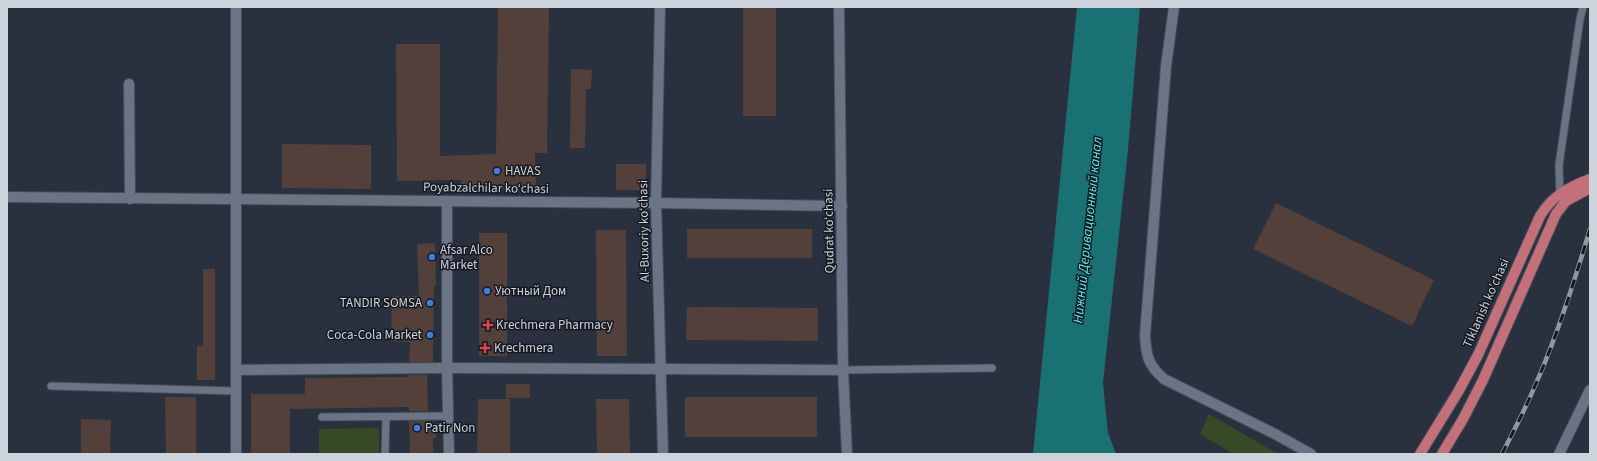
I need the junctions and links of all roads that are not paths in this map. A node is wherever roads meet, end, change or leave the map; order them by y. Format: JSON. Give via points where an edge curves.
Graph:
{"nodes":[{"id":1,"x":236,"y":7,"type":"edge"},
{"id":2,"x":660,"y":7,"type":"edge"},
{"id":3,"x":839,"y":7,"type":"edge"},
{"id":4,"x":1174,"y":7,"type":"edge"},
{"id":5,"x":1583,"y":7,"type":"edge"},
{"id":6,"x":129,"y":84,"type":"dead end"},
{"id":7,"x":1590,"y":179,"type":"edge"},
{"id":8,"x":1590,"y":188,"type":"edge"},
{"id":9,"x":1560,"y":194,"type":"junction"},
{"id":10,"x":7,"y":197,"type":"edge"},
{"id":11,"x":130,"y":199,"type":"junction"},
{"id":12,"x":235,"y":200,"type":"junction"},
{"id":13,"x":447,"y":201,"type":"junction"},
{"id":14,"x":656,"y":203,"type":"junction"},
{"id":15,"x":842,"y":206,"type":"junction"},
{"id":16,"x":1560,"y":208,"type":"junction"},
{"id":17,"x":447,"y":368,"type":"junction"},
{"id":18,"x":992,"y":368,"type":"dead end"},
{"id":19,"x":660,"y":369,"type":"junction"},
{"id":20,"x":236,"y":370,"type":"junction"},
{"id":21,"x":844,"y":370,"type":"junction"},
{"id":22,"x":51,"y":386,"type":"dead end"},
{"id":23,"x":1590,"y":390,"type":"edge"},
{"id":24,"x":236,"y":391,"type":"junction"},
{"id":25,"x":448,"y":416,"type":"junction"},
{"id":26,"x":322,"y":417,"type":"dead end"},
{"id":27,"x":386,"y":417,"type":"junction"},
{"id":28,"x":236,"y":454,"type":"edge"},
{"id":29,"x":385,"y":454,"type":"edge"},
{"id":30,"x":450,"y":454,"type":"edge"},
{"id":31,"x":663,"y":454,"type":"edge"},
{"id":32,"x":847,"y":454,"type":"edge"},
{"id":33,"x":1311,"y":454,"type":"edge"},
{"id":34,"x":1420,"y":454,"type":"edge"},
{"id":35,"x":1442,"y":454,"type":"edge"},
{"id":36,"x":1558,"y":454,"type":"edge"}],
"edges":[{"from":1,"to":12,"type":"street"},
{"from":2,"to":14,"type":"street","name":"Al-Buxoriy ko‘chasi"},
{"from":3,"to":15,"type":"street","name":"Qudrat ko‘chasi"},
{"from":4,"to":33,"type":"street","via":[[1166,66],[1145,335],[1147,359],[1164,379]]},
{"from":5,"to":9,"type":"lane","via":[[1559,165]]},
{"from":6,"to":11,"type":"street"},
{"from":7,"to":9,"type":"main road","name":"Tiklanish ko'chasi"},
{"from":8,"to":16,"type":"main road","via":[[1570,198]]},
{"from":9,"to":16,"type":"lane"},
{"from":9,"to":34,"type":"main road","name":"Tiklanish ko'chasi","via":[[1540,216],[1478,355]]},
{"from":10,"to":11,"type":"street","name":"Poyabzalchilar ko‘chasi"},
{"from":11,"to":12,"type":"street","name":"Poyabzalchilar ko‘chasi"},
{"from":12,"to":13,"type":"street","name":"Poyabzalchilar ko‘chasi"},
{"from":12,"to":20,"type":"street"},
{"from":13,"to":14,"type":"street","name":"Poyabzalchilar ko‘chasi"},
{"from":13,"to":17,"type":"street"},
{"from":14,"to":15,"type":"street","name":"Poyabzalchilar ko‘chasi"},
{"from":14,"to":19,"type":"street","name":"Al-Buxoriy ko‘chasi"},
{"from":15,"to":21,"type":"street","name":"Qudrat ko‘chasi"},
{"from":16,"to":35,"type":"main road","via":[[1483,380]]},
{"from":17,"to":19,"type":"street"},
{"from":17,"to":20,"type":"street"},
{"from":17,"to":25,"type":"street"},
{"from":18,"to":21,"type":"lane"},
{"from":19,"to":21,"type":"street"},
{"from":19,"to":31,"type":"street","name":"Al-Buxoriy ko‘chasi"},
{"from":20,"to":24,"type":"street"},
{"from":21,"to":32,"type":"street","name":"Qudrat ko‘chasi"},
{"from":22,"to":24,"type":"lane"},
{"from":23,"to":36,"type":"street"},
{"from":24,"to":28,"type":"street"},
{"from":25,"to":27,"type":"lane"},
{"from":25,"to":30,"type":"street"},
{"from":26,"to":27,"type":"lane"},
{"from":27,"to":29,"type":"lane"}]}
